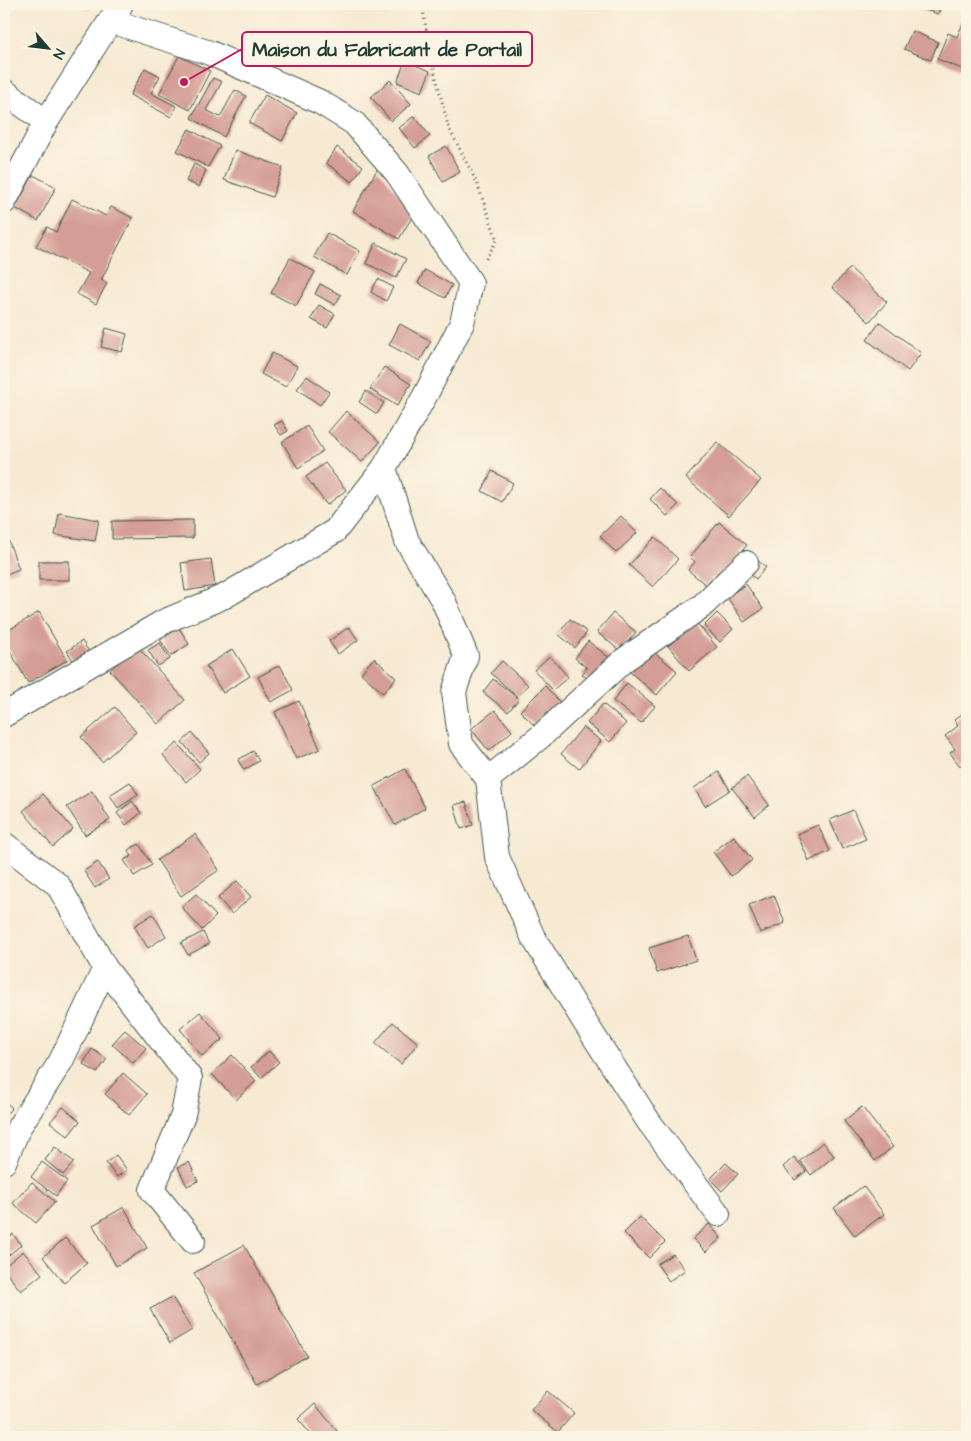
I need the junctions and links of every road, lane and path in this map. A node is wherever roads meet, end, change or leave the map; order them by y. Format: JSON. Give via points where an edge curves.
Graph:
{"nodes":[{"id":1,"x":422,"y":4,"type":"edge"},
{"id":2,"x":116,"y":12,"type":"edge"},
{"id":3,"x":4,"y":91,"type":"edge"},
{"id":4,"x":46,"y":122,"type":"junction"},
{"id":5,"x":4,"y":202,"type":"edge"},
{"id":6,"x":471,"y":283,"type":"junction"},
{"id":7,"x":384,"y":468,"type":"junction"},
{"id":8,"x":746,"y":563,"type":"dead end"},
{"id":9,"x":4,"y":715,"type":"edge"},
{"id":10,"x":488,"y":779,"type":"junction"},
{"id":11,"x":4,"y":844,"type":"edge"},
{"id":12,"x":105,"y":968,"type":"junction"},
{"id":13,"x":4,"y":1162,"type":"edge"},
{"id":14,"x":718,"y":1214,"type":"dead end"},
{"id":15,"x":193,"y":1242,"type":"dead end"}],
"edges":[{"from":1,"to":6,"type":"path","via":[[448,126],[477,184],[497,240]]},
{"from":2,"to":4,"type":"street"},
{"from":2,"to":6,"type":"street","via":[[320,102],[354,122],[398,173]]},
{"from":3,"to":4,"type":"street"},
{"from":4,"to":5,"type":"street"},
{"from":6,"to":7,"type":"street","via":[[462,323]]},
{"from":7,"to":9,"type":"street","via":[[335,531],[225,596],[163,622]]},
{"from":7,"to":10,"type":"street","via":[[407,541],[444,602],[466,656],[454,692],[461,744]]},
{"from":8,"to":10,"type":"street","via":[[702,606],[624,660],[540,737]]},
{"from":10,"to":14,"type":"street","via":[[497,858],[532,937],[649,1122]]},
{"from":11,"to":12,"type":"street","via":[[58,884]]},
{"from":12,"to":13,"type":"street","via":[[61,1061],[19,1127]]},
{"from":12,"to":15,"type":"street","via":[[190,1078],[183,1115],[152,1190]]}]}
